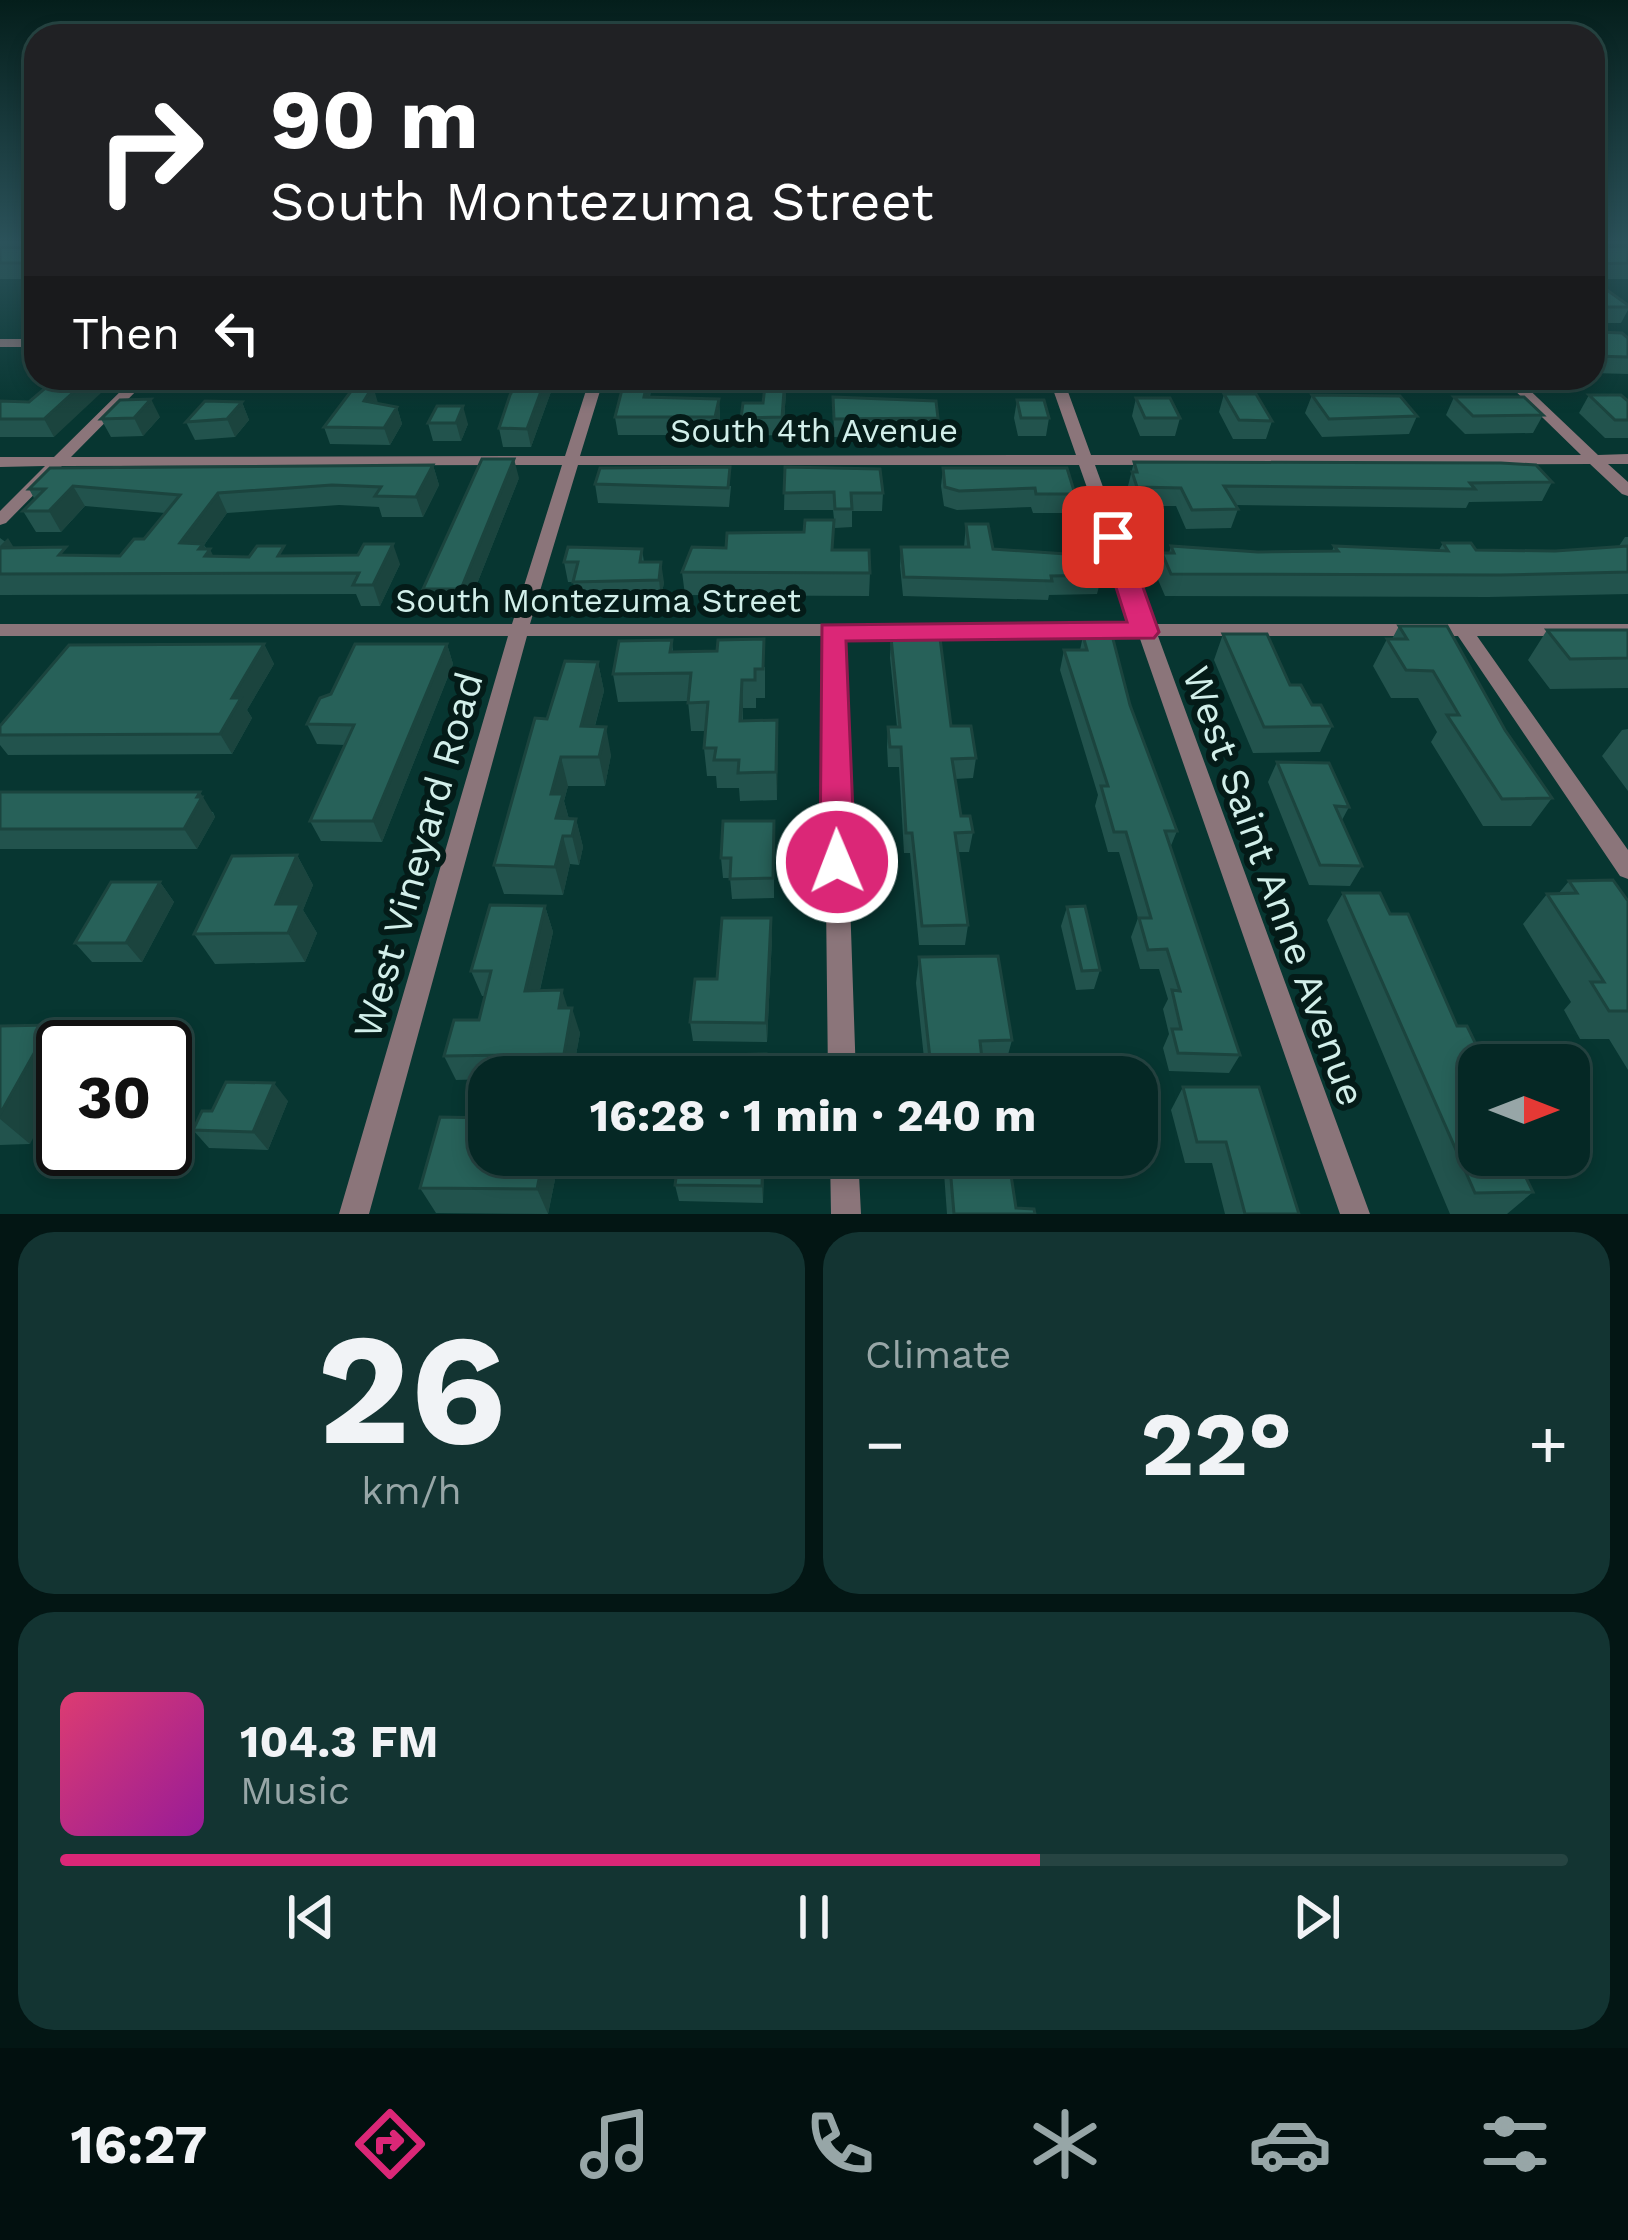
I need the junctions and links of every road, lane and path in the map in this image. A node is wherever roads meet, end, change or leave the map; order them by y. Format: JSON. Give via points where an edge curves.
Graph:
{"nodes":[{"id":1,"x":130,"y":390,"type":"edge"},
{"id":2,"x":593,"y":390,"type":"edge"},
{"id":3,"x":1060,"y":390,"type":"edge"},
{"id":4,"x":1522,"y":390,"type":"edge"},
{"id":5,"x":1594,"y":459,"type":"junction"},
{"id":6,"x":1628,"y":459,"type":"edge"},
{"id":7,"x":572,"y":460,"type":"junction"},
{"id":8,"x":1086,"y":460,"type":"junction"},
{"id":9,"x":0,"y":462,"type":"edge"},
{"id":10,"x":57,"y":462,"type":"junction"},
{"id":11,"x":1628,"y":491,"type":"edge"},
{"id":12,"x":0,"y":520,"type":"edge"},
{"id":13,"x":0,"y":630,"type":"edge"},
{"id":14,"x":518,"y":630,"type":"junction"},
{"id":15,"x":1462,"y":630,"type":"junction"},
{"id":16,"x":1628,"y":630,"type":"edge"},
{"id":17,"x":832,"y":632,"type":"junction"},
{"id":18,"x":1144,"y":632,"type":"junction"},
{"id":19,"x":1628,"y":869,"type":"edge"},
{"id":20,"x":842,"y":1056,"type":"edge"},
{"id":21,"x":845,"y":1176,"type":"edge"},
{"id":22,"x":354,"y":1214,"type":"edge"},
{"id":23,"x":846,"y":1214,"type":"edge"},
{"id":24,"x":1354,"y":1214,"type":"edge"}],
"edges":[{"from":1,"to":10,"type":"street"},
{"from":2,"to":7,"type":"street","name":"West Vineyard Road"},
{"from":3,"to":8,"type":"street","name":"West Saint Anne Avenue"},
{"from":4,"to":5,"type":"street"},
{"from":5,"to":6,"type":"street","name":"South 4th Avenue"},
{"from":5,"to":8,"type":"street","name":"South 4th Avenue"},
{"from":5,"to":11,"type":"street"},
{"from":7,"to":8,"type":"street","name":"South 4th Avenue"},
{"from":7,"to":10,"type":"street","name":"South 4th Avenue"},
{"from":7,"to":14,"type":"street","name":"West Vineyard Road"},
{"from":8,"to":18,"type":"street","name":"West Saint Anne Avenue"},
{"from":9,"to":10,"type":"street","name":"South 4th Avenue"},
{"from":10,"to":12,"type":"street"},
{"from":13,"to":14,"type":"street","name":"South Montezuma Street"},
{"from":14,"to":17,"type":"street","name":"South Montezuma Street"},
{"from":14,"to":22,"type":"street","name":"West Vineyard Road"},
{"from":15,"to":16,"type":"street","name":"South Montezuma Street"},
{"from":15,"to":18,"type":"street","name":"South Montezuma Street"},
{"from":15,"to":19,"type":"street"},
{"from":17,"to":18,"type":"street","name":"South Montezuma Street"},
{"from":17,"to":20,"type":"street"},
{"from":18,"to":24,"type":"street","name":"West Saint Anne Avenue"},
{"from":21,"to":23,"type":"street"}]}
